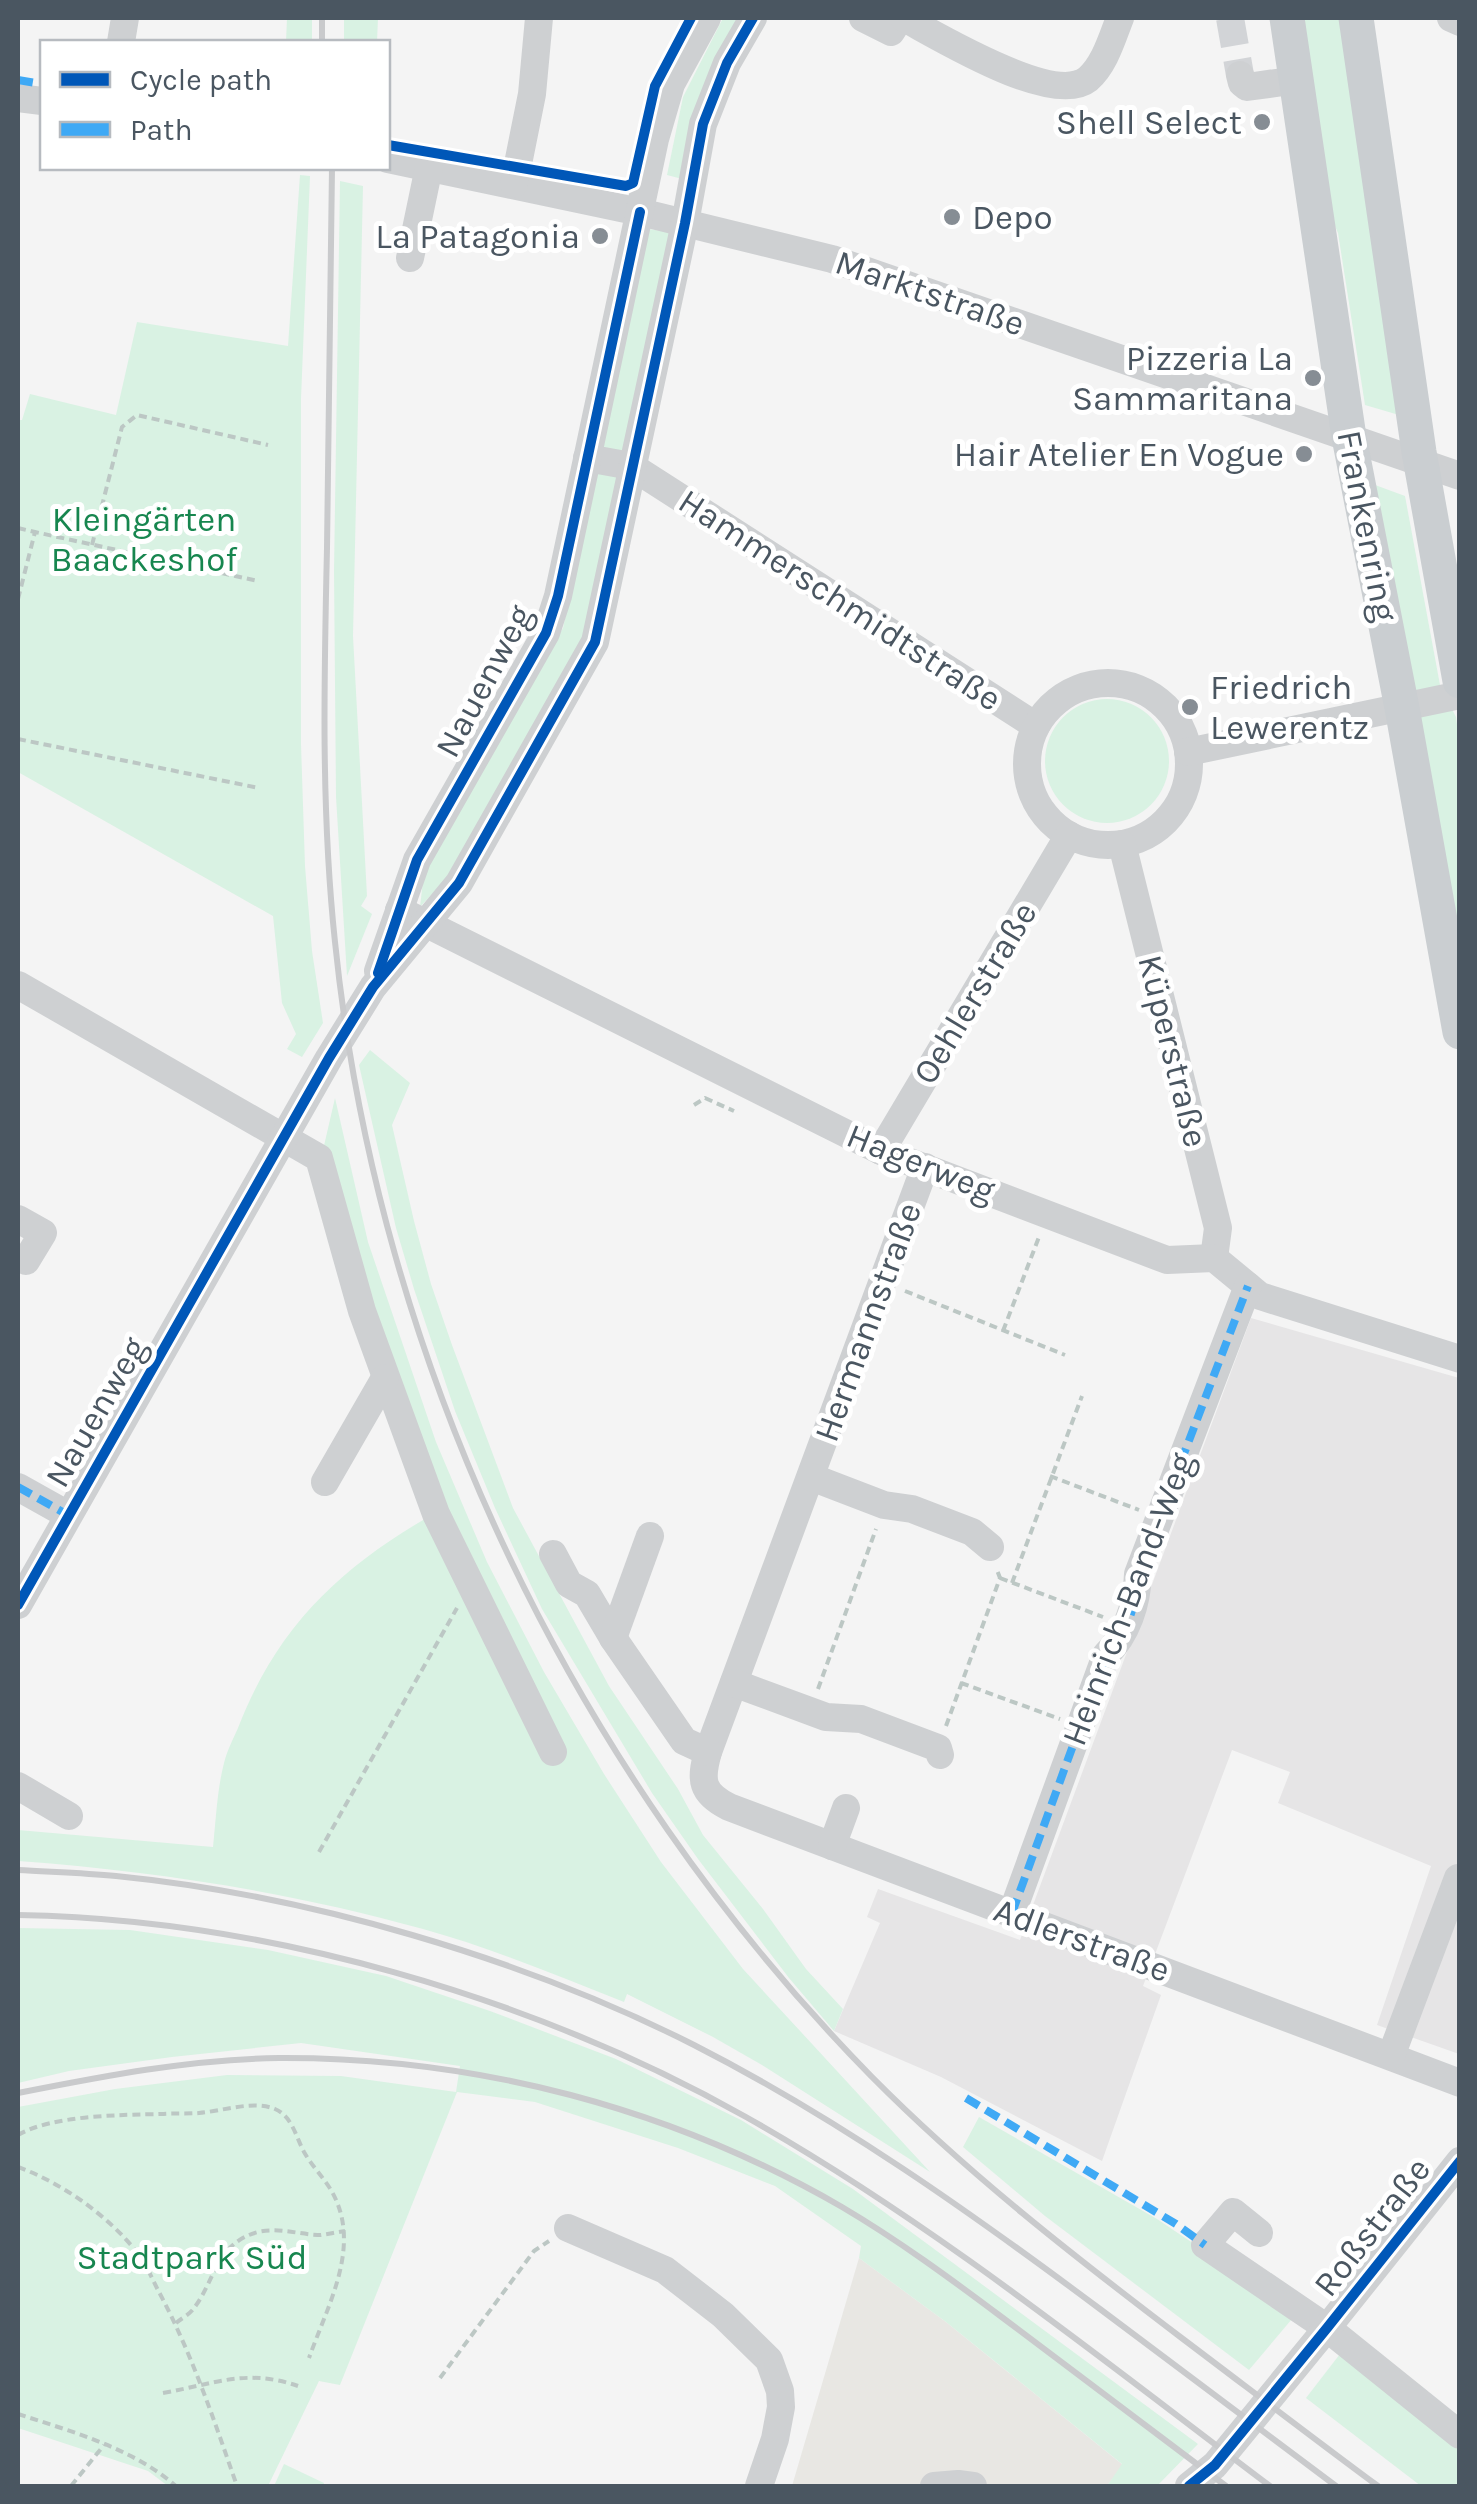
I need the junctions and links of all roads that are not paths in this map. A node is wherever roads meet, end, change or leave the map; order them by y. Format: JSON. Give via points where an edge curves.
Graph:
{"nodes":[{"id":1,"x":538,"y":18,"type":"edge"},
{"id":2,"x":706,"y":18,"type":"edge"},
{"id":3,"x":753,"y":18,"type":"edge"},
{"id":4,"x":864,"y":18,"type":"edge"},
{"id":5,"x":902,"y":18,"type":"edge"},
{"id":6,"x":1120,"y":18,"type":"edge"},
{"id":7,"x":1287,"y":18,"type":"edge"},
{"id":8,"x":1356,"y":18,"type":"edge"},
{"id":9,"x":1451,"y":18,"type":"edge"},
{"id":10,"x":1460,"y":22,"type":"edge"},
{"id":11,"x":1240,"y":76,"type":"dead end"},
{"id":12,"x":1297,"y":80,"type":"junction"},
{"id":13,"x":390,"y":159,"type":"edge"},
{"id":14,"x":429,"y":167,"type":"junction"},
{"id":15,"x":514,"y":184,"type":"junction"},
{"id":16,"x":640,"y":212,"type":"junction"},
{"id":17,"x":685,"y":222,"type":"junction"},
{"id":18,"x":410,"y":258,"type":"dead end"},
{"id":19,"x":1348,"y":437,"type":"junction"},
{"id":20,"x":587,"y":458,"type":"junction"},
{"id":21,"x":1421,"y":462,"type":"junction"},
{"id":22,"x":630,"y":466,"type":"junction"},
{"id":23,"x":1460,"y":476,"type":"edge"},
{"id":24,"x":1460,"y":681,"type":"edge"},
{"id":25,"x":1460,"y":695,"type":"edge"},
{"id":26,"x":1402,"y":708,"type":"junction"},
{"id":27,"x":1036,"y":726,"type":"junction"},
{"id":28,"x":1188,"y":752,"type":"junction"},
{"id":29,"x":1069,"y":835,"type":"junction"},
{"id":30,"x":1122,"y":844,"type":"junction"},
{"id":31,"x":399,"y":910,"type":"junction"},
{"id":32,"x":426,"y":924,"type":"junction"},
{"id":33,"x":18,"y":985,"type":"edge"},
{"id":34,"x":373,"y":987,"type":"junction"},
{"id":35,"x":1460,"y":1032,"type":"edge"},
{"id":36,"x":285,"y":1138,"type":"junction"},
{"id":37,"x":882,"y":1151,"type":"junction"},
{"id":38,"x":925,"y":1168,"type":"junction"},
{"id":39,"x":18,"y":1219,"type":"edge"},
{"id":40,"x":1214,"y":1258,"type":"junction"},
{"id":41,"x":26,"y":1261,"type":"dead end"},
{"id":42,"x":1248,"y":1286,"type":"junction"},
{"id":43,"x":1460,"y":1360,"type":"edge"},
{"id":44,"x":384,"y":1378,"type":"junction"},
{"id":45,"x":812,"y":1477,"type":"junction"},
{"id":46,"x":325,"y":1482,"type":"dead end"},
{"id":47,"x":18,"y":1487,"type":"edge"},
{"id":48,"x":68,"y":1515,"type":"junction"},
{"id":49,"x":650,"y":1536,"type":"dead end"},
{"id":50,"x":990,"y":1547,"type":"road end"},
{"id":51,"x":553,"y":1554,"type":"dead end"},
{"id":52,"x":18,"y":1605,"type":"edge"},
{"id":53,"x":613,"y":1638,"type":"junction"},
{"id":54,"x":734,"y":1683,"type":"junction"},
{"id":55,"x":939,"y":1751,"type":"road end"},
{"id":56,"x":553,"y":1752,"type":"dead end"},
{"id":57,"x":708,"y":1752,"type":"junction"},
{"id":58,"x":18,"y":1786,"type":"edge"},
{"id":59,"x":708,"y":1792,"type":"joint"},
{"id":60,"x":846,"y":1808,"type":"dead end"},
{"id":61,"x":69,"y":1816,"type":"dead end"},
{"id":62,"x":842,"y":1858,"type":"junction"},
{"id":63,"x":1458,"y":1878,"type":"edge"},
{"id":64,"x":1012,"y":1914,"type":"junction"},
{"id":65,"x":1390,"y":2056,"type":"junction"},
{"id":66,"x":1460,"y":2084,"type":"edge"},
{"id":67,"x":1460,"y":2161,"type":"edge"},
{"id":68,"x":568,"y":2228,"type":"road end"},
{"id":69,"x":1259,"y":2233,"type":"dead end"},
{"id":70,"x":1327,"y":2328,"type":"junction"},
{"id":71,"x":1460,"y":2435,"type":"edge"},
{"id":72,"x":759,"y":2486,"type":"edge"},
{"id":73,"x":934,"y":2486,"type":"edge"},
{"id":74,"x":973,"y":2486,"type":"edge"},
{"id":75,"x":1189,"y":2486,"type":"edge"}],
"edges":[{"from":1,"to":15,"type":"street"},
{"from":2,"to":16,"type":"street","name":"Nauenweg","via":[[671,84]]},
{"from":3,"to":17,"type":"street","name":"Nauenweg","via":[[703,124]]},
{"from":4,"to":5,"type":"street","via":[[892,32]]},
{"from":5,"to":6,"type":"street","via":[[1002,68],[1059,86],[1088,78]]},
{"from":7,"to":12,"type":"main road","name":"Frankenring"},
{"from":8,"to":21,"type":"main road","name":"Frankenring"},
{"from":9,"to":10,"type":"street"},
{"from":11,"to":12,"type":"street","via":[[1246,87]]},
{"from":12,"to":19,"type":"main road","name":"Frankenring"},
{"from":13,"to":14,"type":"street","name":"Marktstraße"},
{"from":14,"to":15,"type":"street","name":"Marktstraße"},
{"from":14,"to":18,"type":"street"},
{"from":15,"to":16,"type":"street","name":"Marktstraße"},
{"from":16,"to":17,"type":"street","name":"Marktstraße"},
{"from":16,"to":20,"type":"street","name":"Nauenweg"},
{"from":17,"to":19,"type":"street","name":"Marktstraße","via":[[832,259]]},
{"from":17,"to":22,"type":"street","name":"Nauenweg"},
{"from":19,"to":21,"type":"street","name":"Marktstraße"},
{"from":19,"to":26,"type":"main road","name":"Frankenring"},
{"from":20,"to":22,"type":"street","name":"Hammerschmidtstraße"},
{"from":20,"to":31,"type":"street","name":"Nauenweg","via":[[546,633],[417,860]]},
{"from":21,"to":23,"type":"street","name":"Marktstraße"},
{"from":21,"to":24,"type":"main road","name":"Frankenring"},
{"from":22,"to":27,"type":"street","name":"Hammerschmidtstraße"},
{"from":22,"to":32,"type":"street","name":"Nauenweg","via":[[594,642],[460,883]]},
{"from":25,"to":26,"type":"street"},
{"from":26,"to":28,"type":"street"},
{"from":26,"to":35,"type":"main road","name":"Frankenring"},
{"from":27,"to":28,"type":"street","via":[[1072,692],[1121,684],[1158,700]]},
{"from":27,"to":29,"type":"street","via":[[1027,766],[1030,787],[1052,823]]},
{"from":28,"to":30,"type":"street","via":[[1184,793],[1174,812],[1160,827]]},
{"from":29,"to":30,"type":"street"},
{"from":29,"to":37,"type":"street","name":"Oehlerstraße"},
{"from":30,"to":40,"type":"street","name":"Küperstraße","via":[[1218,1228]]},
{"from":31,"to":32,"type":"street","name":"Hagerweg"},
{"from":31,"to":34,"type":"street","name":"Nauenweg"},
{"from":32,"to":34,"type":"street","name":"Nauenweg"},
{"from":32,"to":37,"type":"street","name":"Hagerweg"},
{"from":33,"to":36,"type":"street"},
{"from":34,"to":36,"type":"street","name":"Nauenweg"},
{"from":36,"to":44,"type":"street","via":[[319,1158]]},
{"from":36,"to":48,"type":"street","name":"Nauenweg"},
{"from":37,"to":38,"type":"street","name":"Hagerweg"},
{"from":38,"to":40,"type":"street","name":"Hagerweg","via":[[1167,1260]]},
{"from":38,"to":45,"type":"street","name":"Hermannstraße"},
{"from":39,"to":41,"type":"street","via":[[43,1233]]},
{"from":40,"to":42,"type":"street"},
{"from":42,"to":43,"type":"street","via":[[1260,1296]]},
{"from":42,"to":64,"type":"street","name":"Heinrich-Band-Weg","via":[[1138,1574],[1126,1626],[1106,1655]]},
{"from":44,"to":46,"type":"street"},
{"from":44,"to":56,"type":"street","via":[[436,1514]]},
{"from":45,"to":50,"type":"street","name":"Hermannstraße","via":[[957,1526]]},
{"from":45,"to":54,"type":"street","name":"Hermannstraße"},
{"from":47,"to":48,"type":"street"},
{"from":48,"to":52,"type":"street","name":"Nauenweg"},
{"from":49,"to":53,"type":"street"},
{"from":51,"to":53,"type":"street"},
{"from":53,"to":57,"type":"street","via":[[684,1740]]},
{"from":54,"to":55,"type":"street","via":[[826,1718],[861,1719]]},
{"from":54,"to":57,"type":"street","name":"Hermannstraße"},
{"from":57,"to":59,"type":"street","name":"Hermannstraße"},
{"from":58,"to":61,"type":"street"},
{"from":59,"to":62,"type":"street","name":"Adlerstraße","via":[[729,1808]]},
{"from":60,"to":62,"type":"street"},
{"from":62,"to":64,"type":"street","name":"Adlerstraße"},
{"from":63,"to":65,"type":"street"},
{"from":64,"to":65,"type":"street","name":"Adlerstraße"},
{"from":65,"to":66,"type":"street","name":"Adlerstraße"},
{"from":67,"to":70,"type":"street","name":"Roßstraße"},
{"from":68,"to":72,"type":"street","via":[[665,2270],[769,2360],[781,2407]]},
{"from":69,"to":70,"type":"street","via":[[1233,2212],[1206,2245]]},
{"from":70,"to":71,"type":"street"},
{"from":70,"to":75,"type":"street","name":"Roßstraße","via":[[1215,2464]]},
{"from":73,"to":74,"type":"street"}]}
